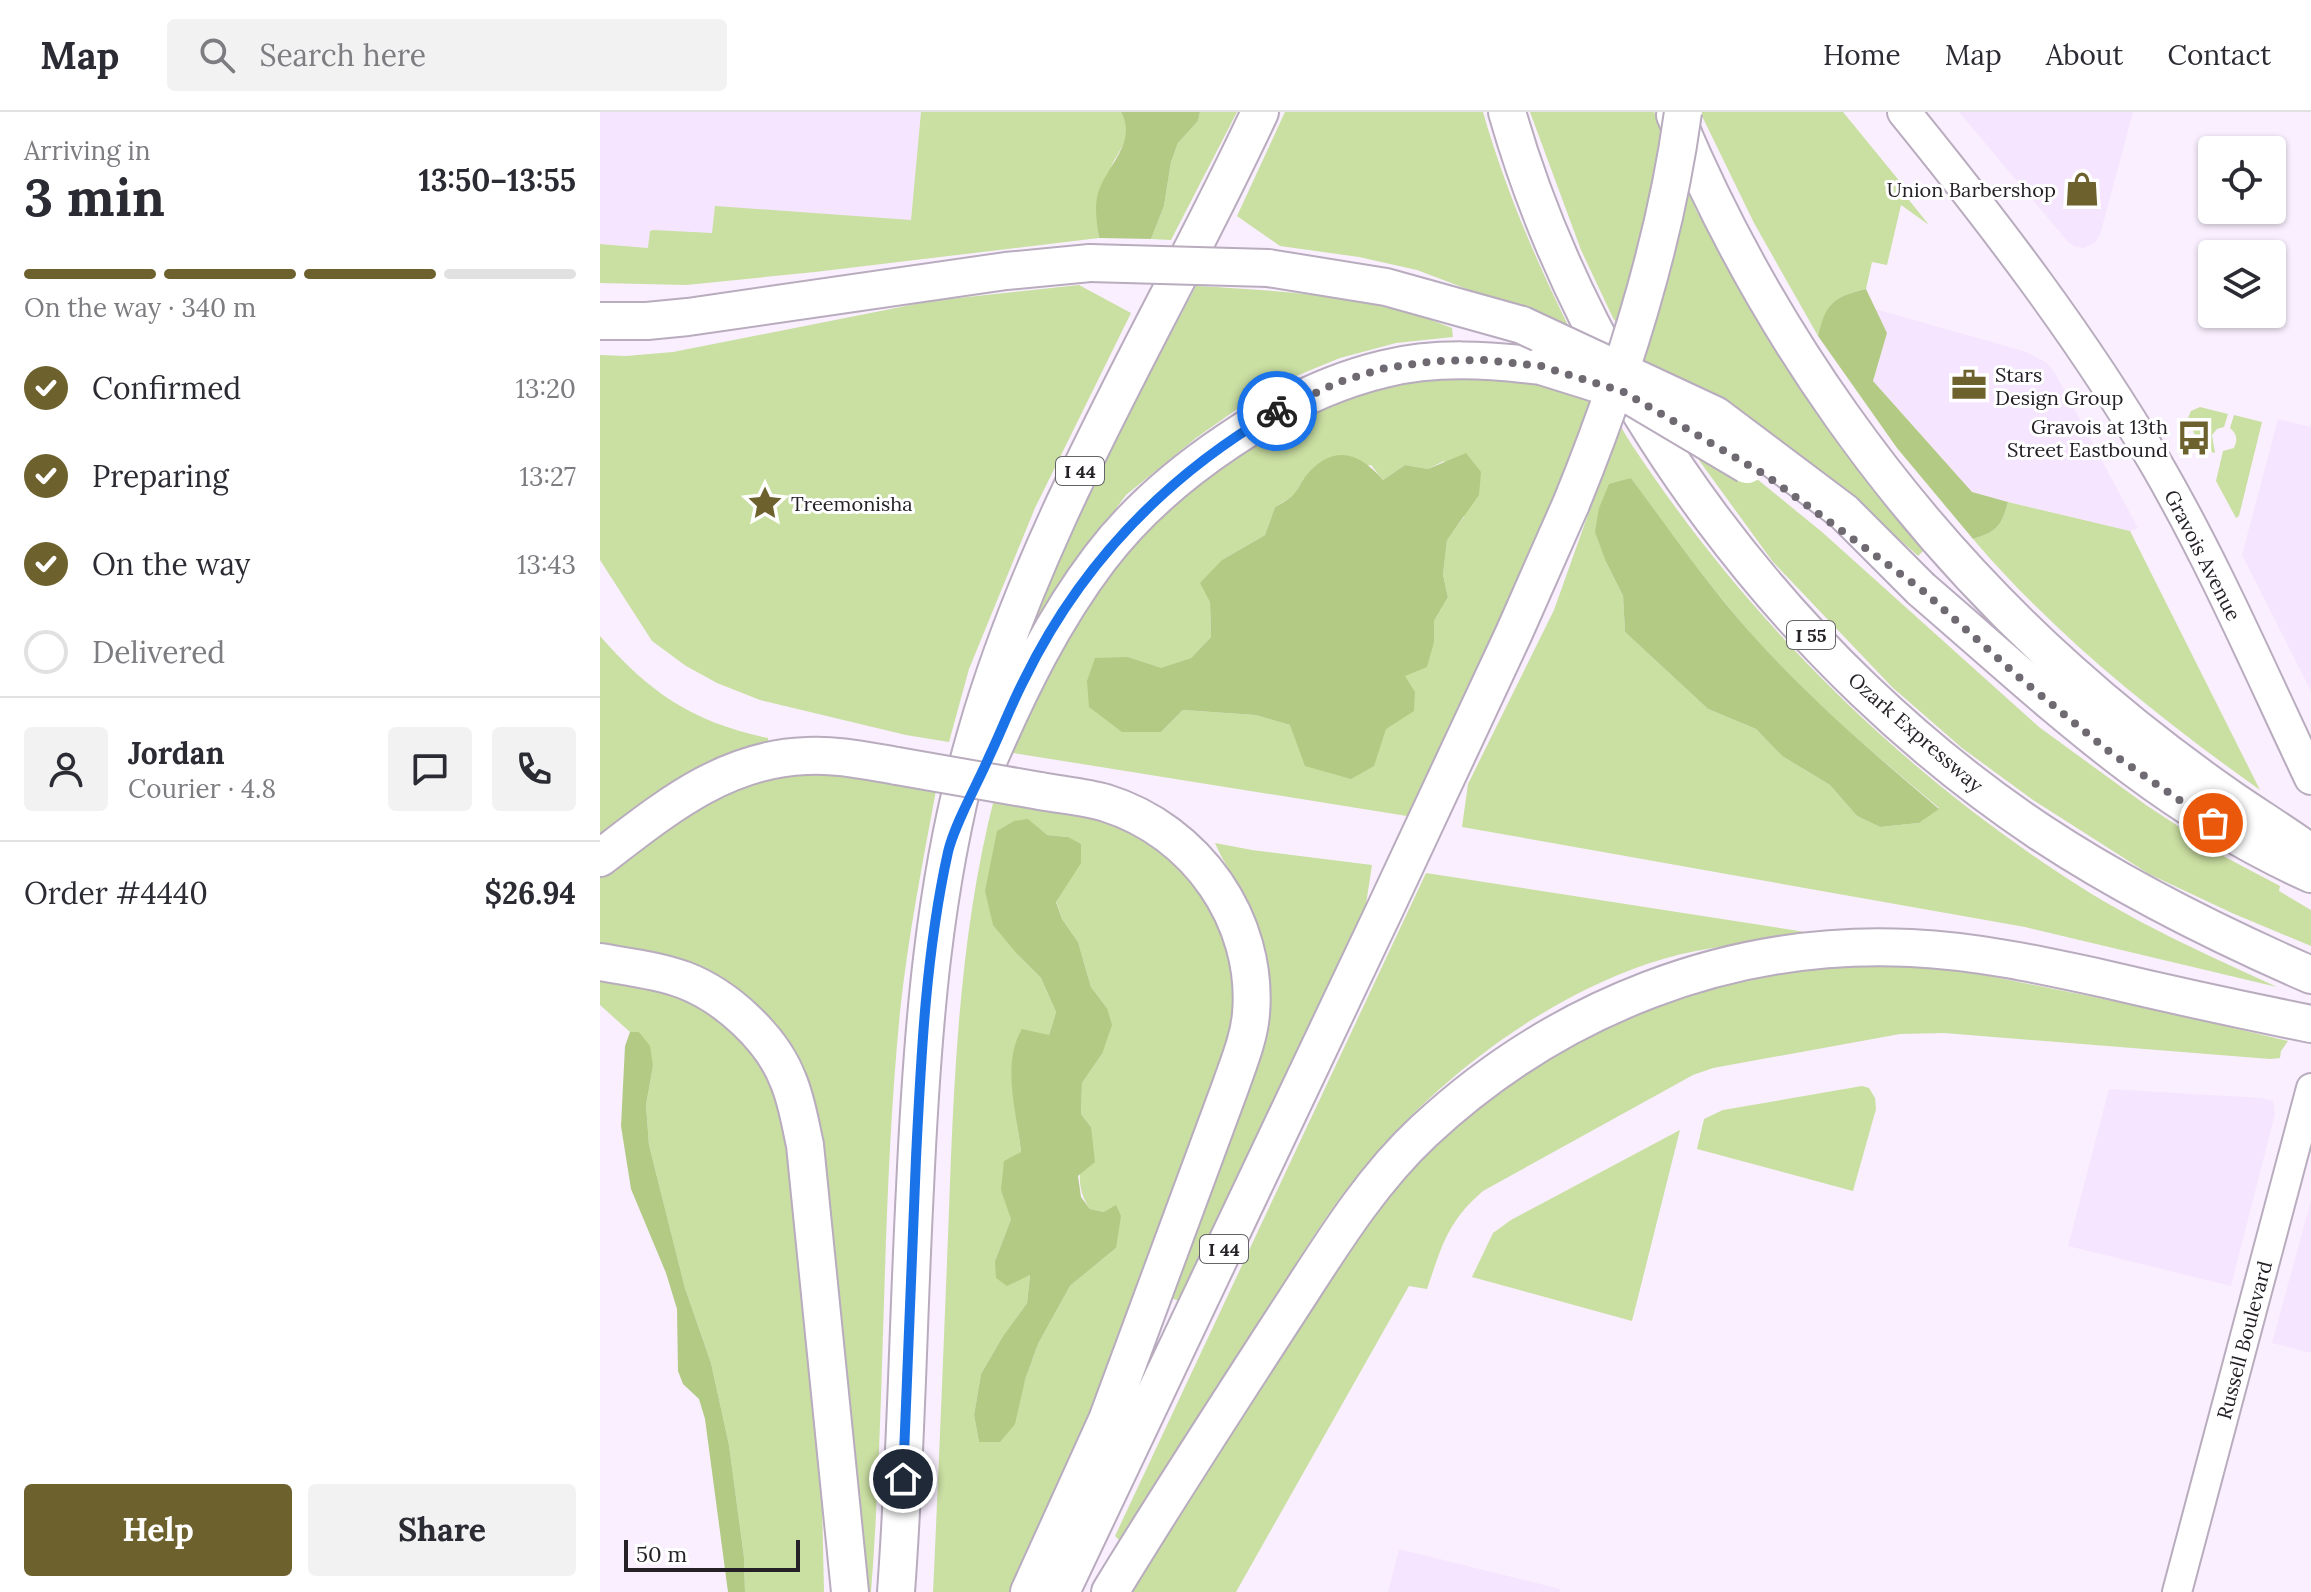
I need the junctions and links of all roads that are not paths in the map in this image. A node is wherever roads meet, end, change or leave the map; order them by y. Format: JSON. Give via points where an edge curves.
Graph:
{"nodes":[{"id":1,"x":1260,"y":112,"type":"edge"},
{"id":2,"x":1507,"y":112,"type":"edge"},
{"id":3,"x":1674,"y":112,"type":"edge"},
{"id":4,"x":1683,"y":112,"type":"edge"},
{"id":5,"x":1904,"y":112,"type":"edge"},
{"id":6,"x":600,"y":321,"type":"edge"},
{"id":7,"x":1921,"y":589,"type":"junction"},
{"id":8,"x":2276,"y":703,"type":"junction"},
{"id":9,"x":2311,"y":728,"type":"edge"},
{"id":10,"x":2311,"y":778,"type":"edge"},
{"id":11,"x":949,"y":848,"type":"junction"},
{"id":12,"x":2311,"y":853,"type":"edge"},
{"id":13,"x":600,"y":858,"type":"edge"},
{"id":14,"x":2311,"y":874,"type":"edge"},
{"id":15,"x":600,"y":962,"type":"edge"},
{"id":16,"x":2311,"y":975,"type":"edge"},
{"id":17,"x":2311,"y":1024,"type":"edge"},
{"id":18,"x":2311,"y":1088,"type":"edge"},
{"id":19,"x":850,"y":1592,"type":"edge"},
{"id":20,"x":896,"y":1592,"type":"edge"},
{"id":21,"x":1029,"y":1592,"type":"edge"},
{"id":22,"x":1061,"y":1592,"type":"edge"},
{"id":23,"x":1110,"y":1592,"type":"edge"},
{"id":24,"x":2177,"y":1592,"type":"edge"}],
"edges":[{"from":1,"to":11,"type":"highway","number":"I 44","via":[[1042,551],[1001,652]]},
{"from":2,"to":16,"type":"highway","name":"Ozark Expressway","number":"I 55","via":[[1536,197],[1598,339],[1697,498],[1824,650],[1947,762],[2039,831],[2190,920]]},
{"from":3,"to":12,"type":"highway","via":[[1734,242],[1774,313],[1839,413],[1952,556],[2007,614],[2137,728]]},
{"from":4,"to":22,"type":"highway","number":"I 44","bridge":true,"via":[[1646,285],[1597,441],[1571,504]]},
{"from":5,"to":8,"type":"main road","name":"Gravois Avenue","via":[[2038,286],[2118,403],[2196,539]]},
{"from":6,"to":7,"type":"highway","bridge":true,"via":[[688,317],[1090,263],[1268,268],[1386,287],[1522,325],[1715,415],[1844,512]]},
{"from":7,"to":11,"type":"highway","bridge":true,"via":[[1754,468],[1624,392],[1541,366],[1485,360],[1385,368],[1288,404],[1238,434],[1142,512],[1102,555],[1024,679]]},
{"from":7,"to":14,"type":"highway","via":[[2111,753],[2213,823]]},
{"from":8,"to":9,"type":"main road"},
{"from":8,"to":10,"type":"main road","name":"Gravois Avenue"},
{"from":11,"to":20,"type":"highway","number":"I 44","via":[[920,1076]]},
{"from":13,"to":21,"type":"highway","bridge":true,"via":[[706,782],[772,759],[840,757],[1106,803],[1176,839],[1222,892],[1237,922],[1251,986],[1245,1045],[1107,1420]]},
{"from":15,"to":19,"type":"highway","via":[[686,981],[717,998],[746,1022],[787,1077],[805,1145]]},
{"from":17,"to":23,"type":"highway","via":[[1974,953],[1858,946],[1767,957],[1639,992],[1514,1057],[1422,1133],[1375,1186]]},
{"from":18,"to":24,"type":"main road","name":"Russell Boulevard"}]}
